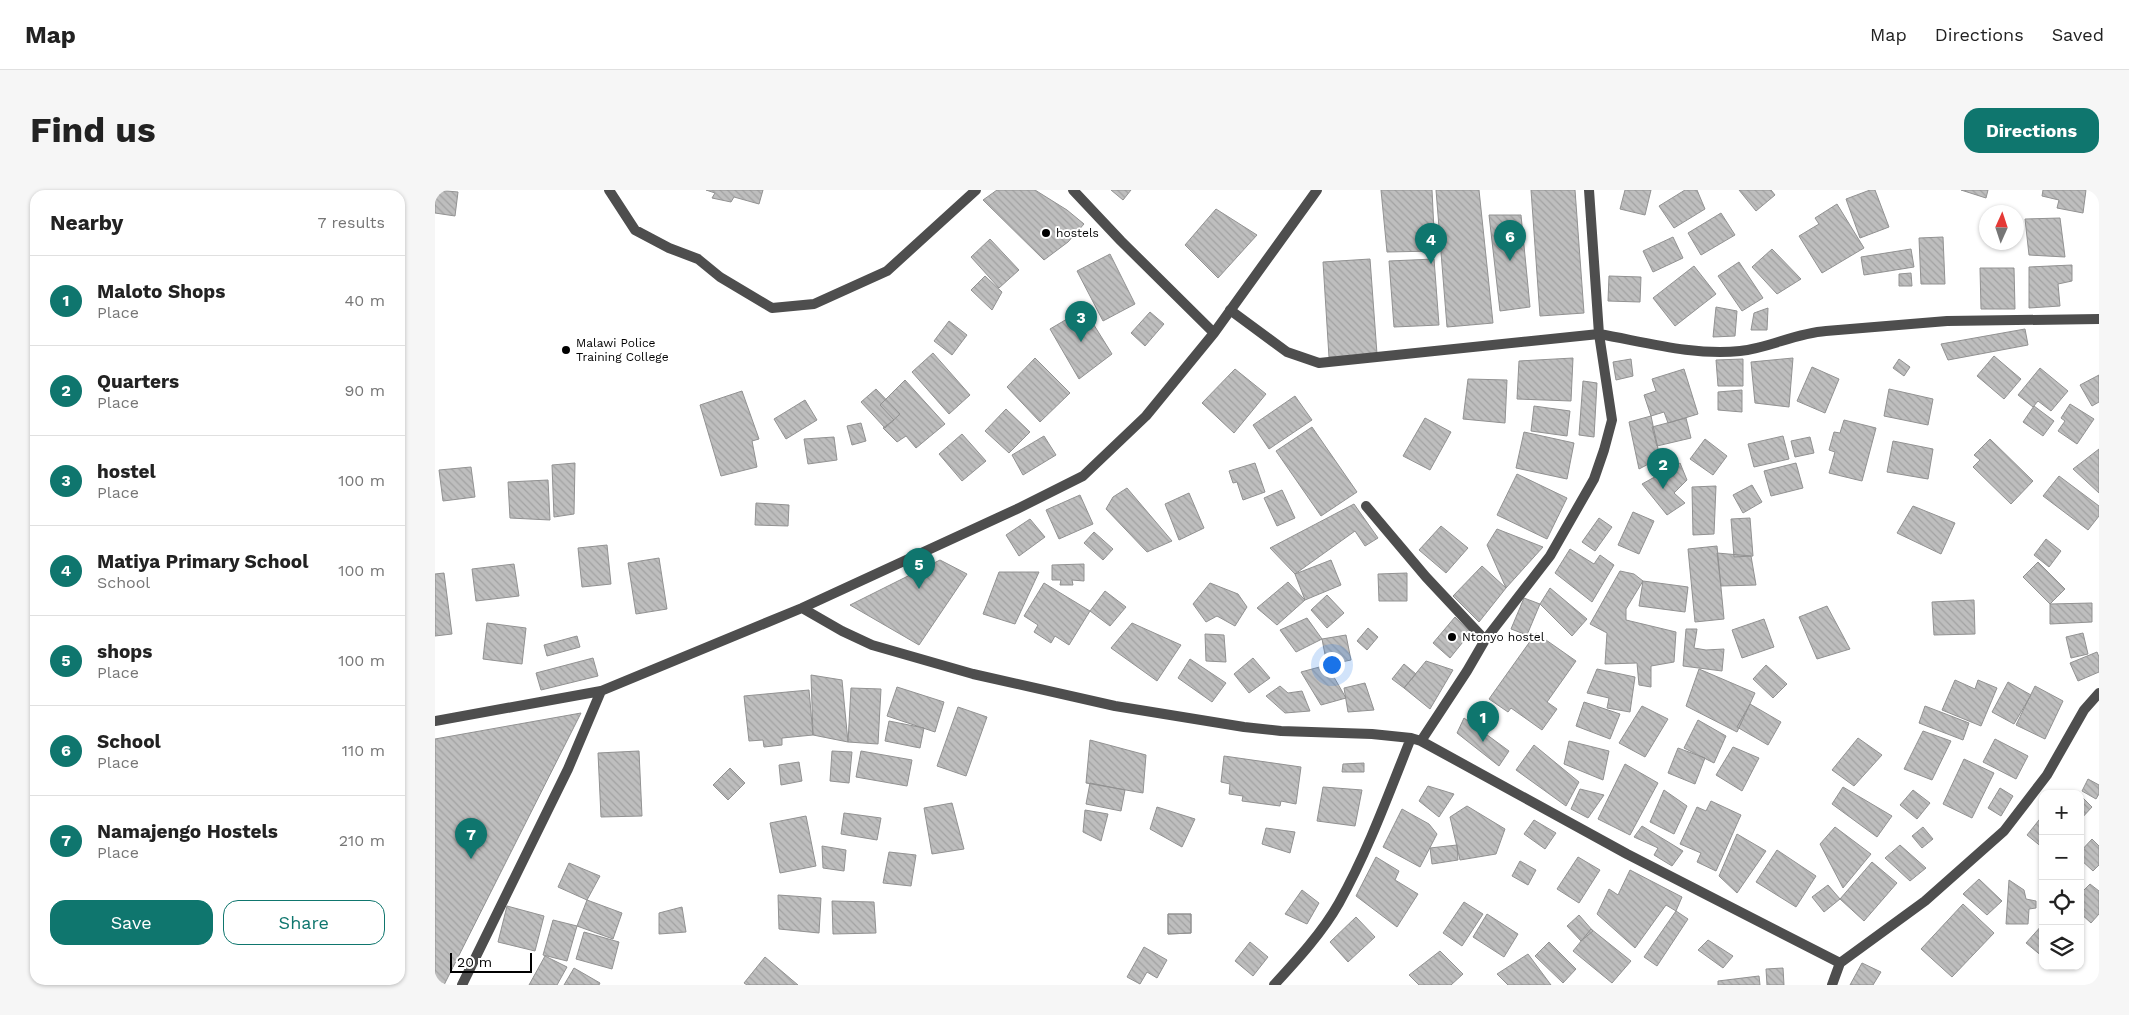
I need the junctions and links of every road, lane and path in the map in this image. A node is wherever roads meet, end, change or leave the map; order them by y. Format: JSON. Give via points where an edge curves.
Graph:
{"nodes":[{"id":1,"x":609,"y":190,"type":"edge"},
{"id":2,"x":975,"y":190,"type":"edge"},
{"id":3,"x":1073,"y":190,"type":"edge"},
{"id":4,"x":1317,"y":190,"type":"edge"},
{"id":5,"x":1589,"y":190,"type":"edge"},
{"id":6,"x":1230,"y":310,"type":"junction"},
{"id":7,"x":2099,"y":319,"type":"edge"},
{"id":8,"x":1214,"y":333,"type":"junction"},
{"id":9,"x":1599,"y":334,"type":"junction"},
{"id":10,"x":1366,"y":506,"type":"dead end"},
{"id":11,"x":801,"y":608,"type":"junction"},
{"id":12,"x":1485,"y":640,"type":"junction"},
{"id":13,"x":601,"y":691,"type":"junction"},
{"id":14,"x":2099,"y":693,"type":"edge"},
{"id":15,"x":435,"y":721,"type":"edge"},
{"id":16,"x":1416,"y":740,"type":"junction"},
{"id":17,"x":1840,"y":963,"type":"junction"},
{"id":18,"x":462,"y":985,"type":"edge"},
{"id":19,"x":1275,"y":985,"type":"edge"},
{"id":20,"x":1832,"y":985,"type":"edge"}],
"edges":[{"from":1,"to":2,"type":"street","via":[[635,230],[699,259],[720,277],[772,308],[814,304],[887,271]]},
{"from":3,"to":8,"type":"street"},
{"from":4,"to":6,"type":"street"},
{"from":5,"to":9,"type":"street"},
{"from":6,"to":8,"type":"street"},
{"from":6,"to":9,"type":"street","via":[[1287,352],[1319,363]]},
{"from":7,"to":9,"type":"street","via":[[1947,321],[1818,331],[1743,351],[1721,352]]},
{"from":8,"to":11,"type":"street","via":[[1146,416],[1083,476]]},
{"from":9,"to":12,"type":"street","via":[[1612,420],[1605,450],[1593,479],[1550,556]]},
{"from":10,"to":12,"type":"street"},
{"from":11,"to":13,"type":"street"},
{"from":11,"to":16,"type":"street","via":[[872,645],[973,674],[1115,706],[1244,727],[1372,734]]},
{"from":12,"to":16,"type":"street","via":[[1467,671]]},
{"from":13,"to":15,"type":"street"},
{"from":13,"to":18,"type":"street","via":[[568,769]]},
{"from":14,"to":17,"type":"street","via":[[2084,710],[2047,775],[2004,831],[1925,901]]},
{"from":16,"to":17,"type":"street","via":[[1627,854]]},
{"from":16,"to":19,"type":"street","via":[[1338,905],[1306,950]]},
{"from":17,"to":20,"type":"street"}]}
